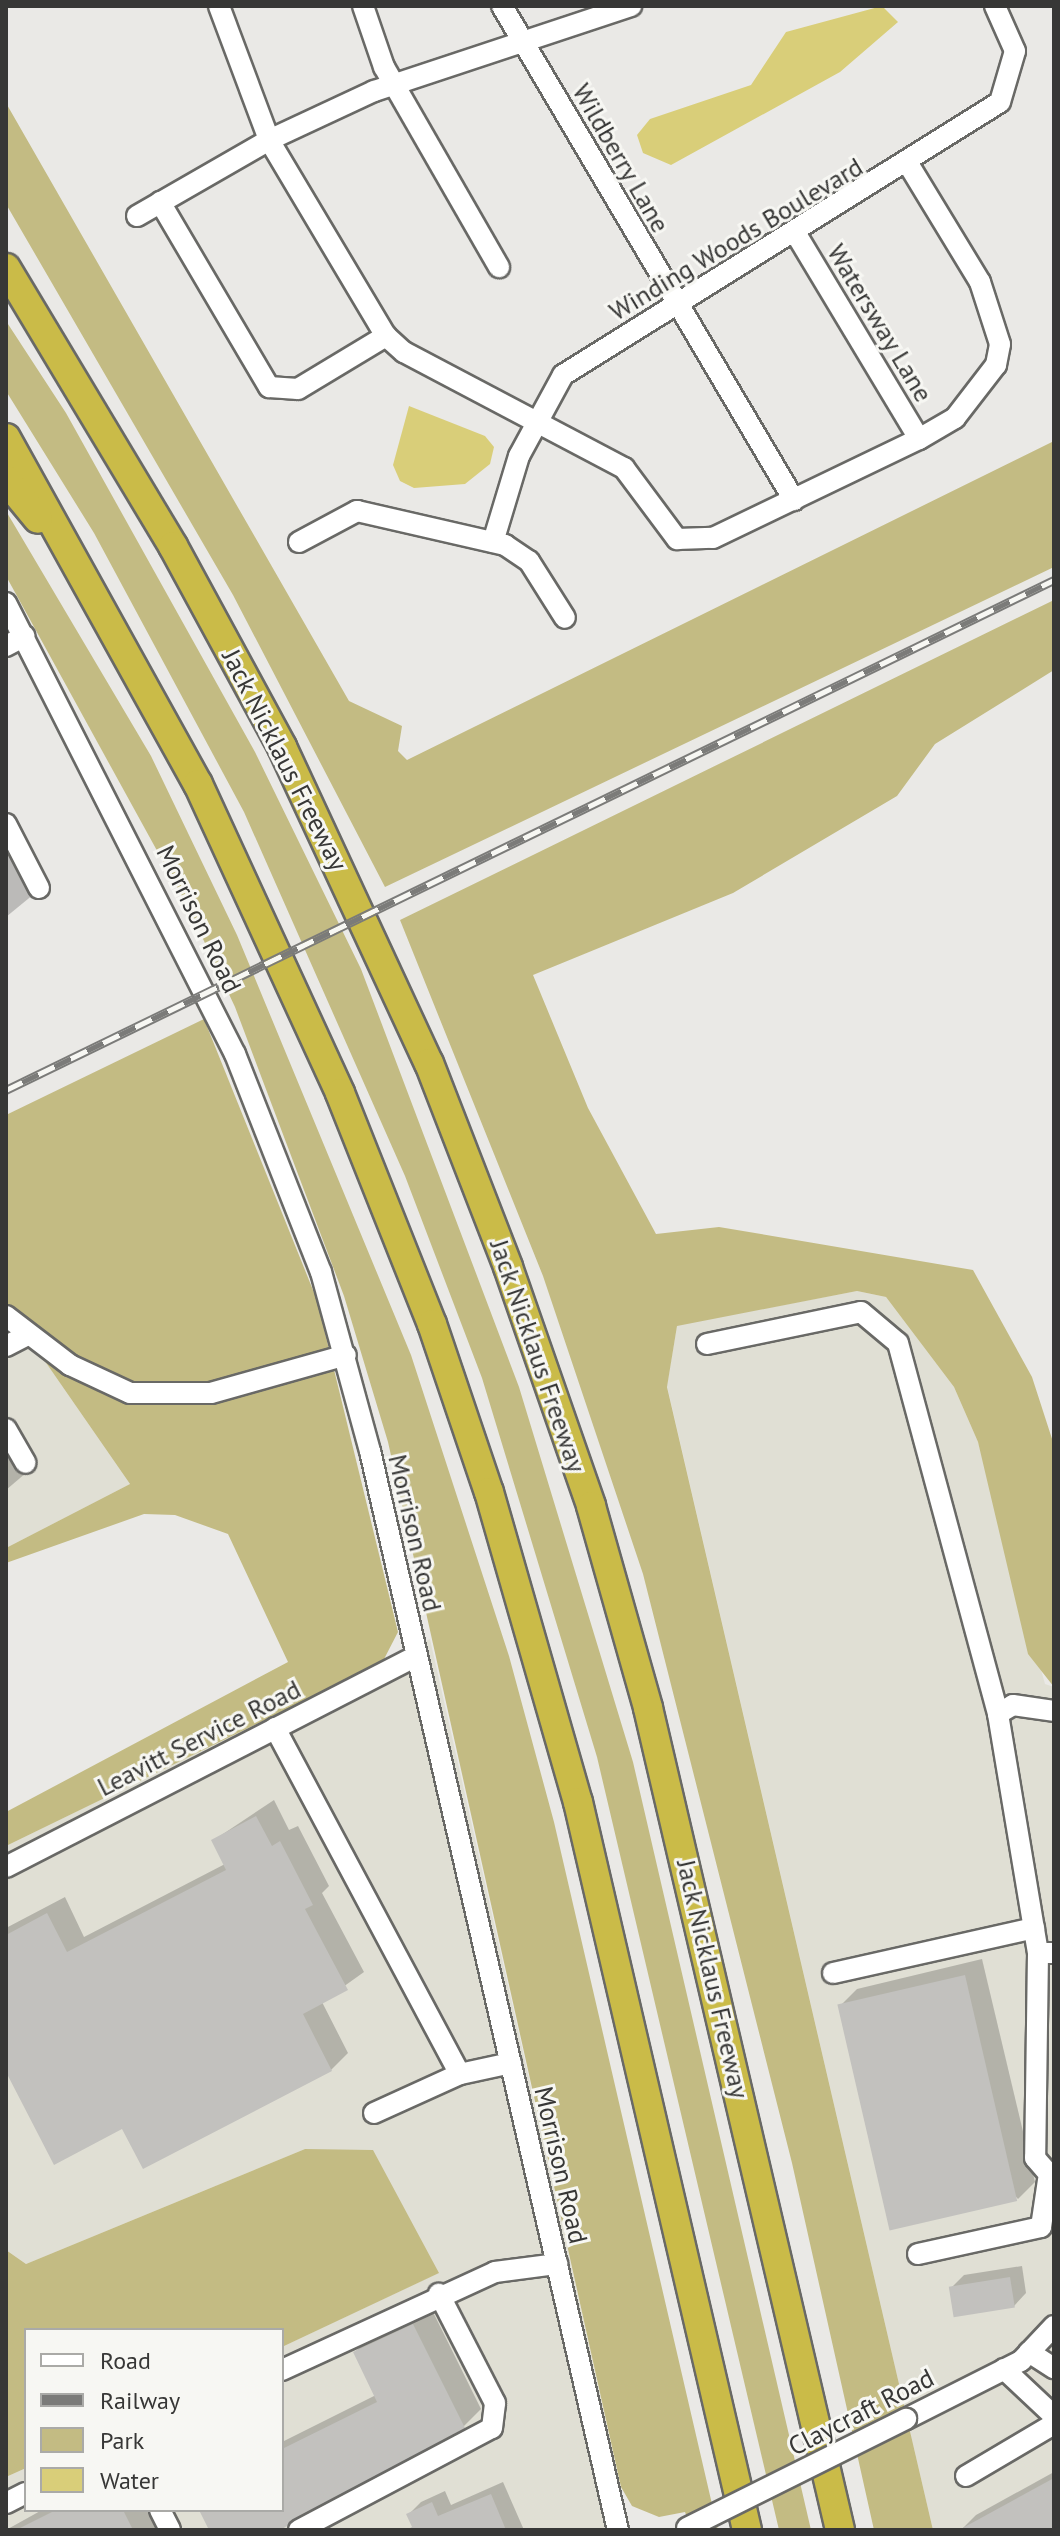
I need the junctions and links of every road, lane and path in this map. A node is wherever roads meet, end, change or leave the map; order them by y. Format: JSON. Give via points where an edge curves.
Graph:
{"nodes":[{"id":1,"x":219,"y":6,"type":"edge"},
{"id":2,"x":363,"y":6,"type":"edge"},
{"id":3,"x":502,"y":6,"type":"edge"},
{"id":4,"x":631,"y":6,"type":"edge"},
{"id":5,"x":995,"y":6,"type":"edge"},
{"id":6,"x":523,"y":40,"type":"junction"},
{"id":7,"x":397,"y":82,"type":"junction"},
{"id":8,"x":269,"y":140,"type":"junction"},
{"id":9,"x":909,"y":165,"type":"junction"},
{"id":10,"x":160,"y":202,"type":"junction"},
{"id":11,"x":137,"y":216,"type":"dead end"},
{"id":12,"x":796,"y":234,"type":"junction"},
{"id":13,"x":499,"y":267,"type":"dead end"},
{"id":14,"x":8,"y":270,"type":"edge"},
{"id":15,"x":677,"y":306,"type":"junction"},
{"id":16,"x":386,"y":336,"type":"junction"},
{"id":17,"x":537,"y":416,"type":"junction"},
{"id":18,"x":6,"y":438,"type":"edge"},
{"id":19,"x":919,"y":439,"type":"junction"},
{"id":20,"x":6,"y":480,"type":"edge"},
{"id":21,"x":794,"y":500,"type":"junction"},
{"id":22,"x":299,"y":542,"type":"dead end"},
{"id":23,"x":493,"y":542,"type":"junction"},
{"id":24,"x":77,"y":560,"type":"junction"},
{"id":25,"x":6,"y":603,"type":"edge"},
{"id":26,"x":565,"y":618,"type":"dead end"},
{"id":27,"x":25,"y":636,"type":"junction"},
{"id":28,"x":6,"y":646,"type":"edge"},
{"id":29,"x":6,"y":824,"type":"edge"},
{"id":30,"x":39,"y":888,"type":"dead end"},
{"id":31,"x":6,"y":1316,"type":"edge"},
{"id":32,"x":28,"y":1335,"type":"junction"},
{"id":33,"x":707,"y":1344,"type":"dead end"},
{"id":34,"x":6,"y":1346,"type":"edge"},
{"id":35,"x":346,"y":1355,"type":"junction"},
{"id":36,"x":6,"y":1429,"type":"edge"},
{"id":37,"x":26,"y":1463,"type":"dead end"},
{"id":38,"x":416,"y":1656,"type":"junction"},
{"id":39,"x":1054,"y":1711,"type":"edge"},
{"id":40,"x":998,"y":1714,"type":"junction"},
{"id":41,"x":275,"y":1728,"type":"junction"},
{"id":42,"x":6,"y":1867,"type":"edge"},
{"id":43,"x":1034,"y":1928,"type":"junction"},
{"id":44,"x":1046,"y":1953,"type":"edge"},
{"id":45,"x":833,"y":1973,"type":"dead end"},
{"id":46,"x":511,"y":2063,"type":"junction"},
{"id":47,"x":460,"y":2074,"type":"junction"},
{"id":48,"x":374,"y":2113,"type":"dead end"},
{"id":49,"x":1051,"y":2180,"type":"edge"},
{"id":50,"x":918,"y":2254,"type":"dead end"},
{"id":51,"x":557,"y":2264,"type":"junction"},
{"id":52,"x":439,"y":2294,"type":"junction"},
{"id":53,"x":1054,"y":2326,"type":"edge"},
{"id":54,"x":1029,"y":2352,"type":"junction"},
{"id":55,"x":1054,"y":2368,"type":"edge"},
{"id":56,"x":284,"y":2369,"type":"edge"},
{"id":57,"x":1004,"y":2369,"type":"junction"},
{"id":58,"x":1054,"y":2416,"type":"edge"},
{"id":59,"x":1054,"y":2424,"type":"edge"},
{"id":60,"x":966,"y":2476,"type":"dead end"},
{"id":61,"x":24,"y":2494,"type":"edge"},
{"id":62,"x":6,"y":2503,"type":"edge"},
{"id":63,"x":161,"y":2512,"type":"edge"},
{"id":64,"x":684,"y":2529,"type":"edge"},
{"id":65,"x":170,"y":2530,"type":"edge"},
{"id":66,"x":299,"y":2530,"type":"edge"},
{"id":67,"x":618,"y":2530,"type":"edge"},
{"id":68,"x":747,"y":2530,"type":"edge"},
{"id":69,"x":840,"y":2530,"type":"edge"}],
"edges":[{"from":1,"to":8,"type":"street"},
{"from":2,"to":7,"type":"street"},
{"from":3,"to":6,"type":"street","name":"Wildberry Lane"},
{"from":4,"to":6,"type":"street"},
{"from":5,"to":9,"type":"street","name":"Winding Woods Boulevard","via":[[1015,51],[1008,88],[988,113]]},
{"from":6,"to":7,"type":"street"},
{"from":6,"to":15,"type":"street","name":"Wildberry Lane"},
{"from":7,"to":8,"type":"street"},
{"from":7,"to":13,"type":"street"},
{"from":8,"to":10,"type":"street"},
{"from":8,"to":16,"type":"street"},
{"from":9,"to":12,"type":"street","name":"Winding Woods Boulevard"},
{"from":9,"to":19,"type":"street","via":[[980,282],[1000,344],[984,384],[955,418]]},
{"from":10,"to":11,"type":"street"},
{"from":10,"to":16,"type":"street","via":[[269,387],[298,389]]},
{"from":12,"to":15,"type":"street","name":"Winding Woods Boulevard"},
{"from":12,"to":19,"type":"street","name":"Watersway Lane"},
{"from":14,"to":69,"type":"highway","name":"Jack Nicklaus Freeway","via":[[173,546],[282,747],[429,1063],[508,1267],[591,1506],[648,1708]]},
{"from":15,"to":17,"type":"street","name":"Winding Woods Boulevard","via":[[563,375]]},
{"from":15,"to":21,"type":"street","name":"Wildberry Lane"},
{"from":16,"to":17,"type":"street","via":[[404,352]]},
{"from":17,"to":21,"type":"street","via":[[624,468],[677,539],[713,538]]},
{"from":17,"to":23,"type":"street","name":"Winding Woods Boulevard"},
{"from":18,"to":24,"type":"highway"},
{"from":19,"to":21,"type":"street"},
{"from":20,"to":24,"type":"highway"},
{"from":22,"to":23,"type":"street","via":[[357,511]]},
{"from":23,"to":26,"type":"street","via":[[529,561]]},
{"from":24,"to":68,"type":"highway","via":[[198,784],[297,996],[432,1324],[479,1464],[578,1802]]},
{"from":25,"to":27,"type":"street","name":"Morrison Road"},
{"from":27,"to":28,"type":"street"},
{"from":27,"to":35,"type":"street","name":"Morrison Road","via":[[235,1054]]},
{"from":29,"to":30,"type":"street"},
{"from":31,"to":32,"type":"street"},
{"from":32,"to":34,"type":"street"},
{"from":32,"to":35,"type":"street","via":[[130,1393],[211,1393]]},
{"from":33,"to":40,"type":"street","via":[[861,1312],[898,1343]]},
{"from":35,"to":38,"type":"street","name":"Morrison Road"},
{"from":36,"to":37,"type":"street"},
{"from":38,"to":41,"type":"street","name":"Leavitt Service Road"},
{"from":38,"to":46,"type":"street","name":"Morrison Road"},
{"from":39,"to":40,"type":"street","via":[[1013,1705]]},
{"from":40,"to":43,"type":"street"},
{"from":41,"to":42,"type":"street","name":"Leavitt Service Road"},
{"from":41,"to":47,"type":"street"},
{"from":43,"to":44,"type":"street"},
{"from":43,"to":45,"type":"street"},
{"from":44,"to":49,"type":"street","via":[[1035,2158]]},
{"from":46,"to":47,"type":"street"},
{"from":46,"to":51,"type":"street","name":"Morrison Road"},
{"from":47,"to":48,"type":"street"},
{"from":49,"to":50,"type":"street","via":[[1041,2227]]},
{"from":51,"to":52,"type":"street","via":[[495,2272]]},
{"from":51,"to":67,"type":"street","name":"Morrison Road"},
{"from":52,"to":56,"type":"street"},
{"from":52,"to":66,"type":"street","via":[[495,2403],[492,2428]]},
{"from":53,"to":54,"type":"street","name":"Claycraft Road"},
{"from":54,"to":55,"type":"street"},
{"from":54,"to":57,"type":"street","name":"Claycraft Road"},
{"from":57,"to":58,"type":"street"},
{"from":57,"to":64,"type":"street","name":"Claycraft Road","bridge":true},
{"from":59,"to":60,"type":"street"},
{"from":61,"to":62,"type":"street"},
{"from":63,"to":65,"type":"street"}]}
